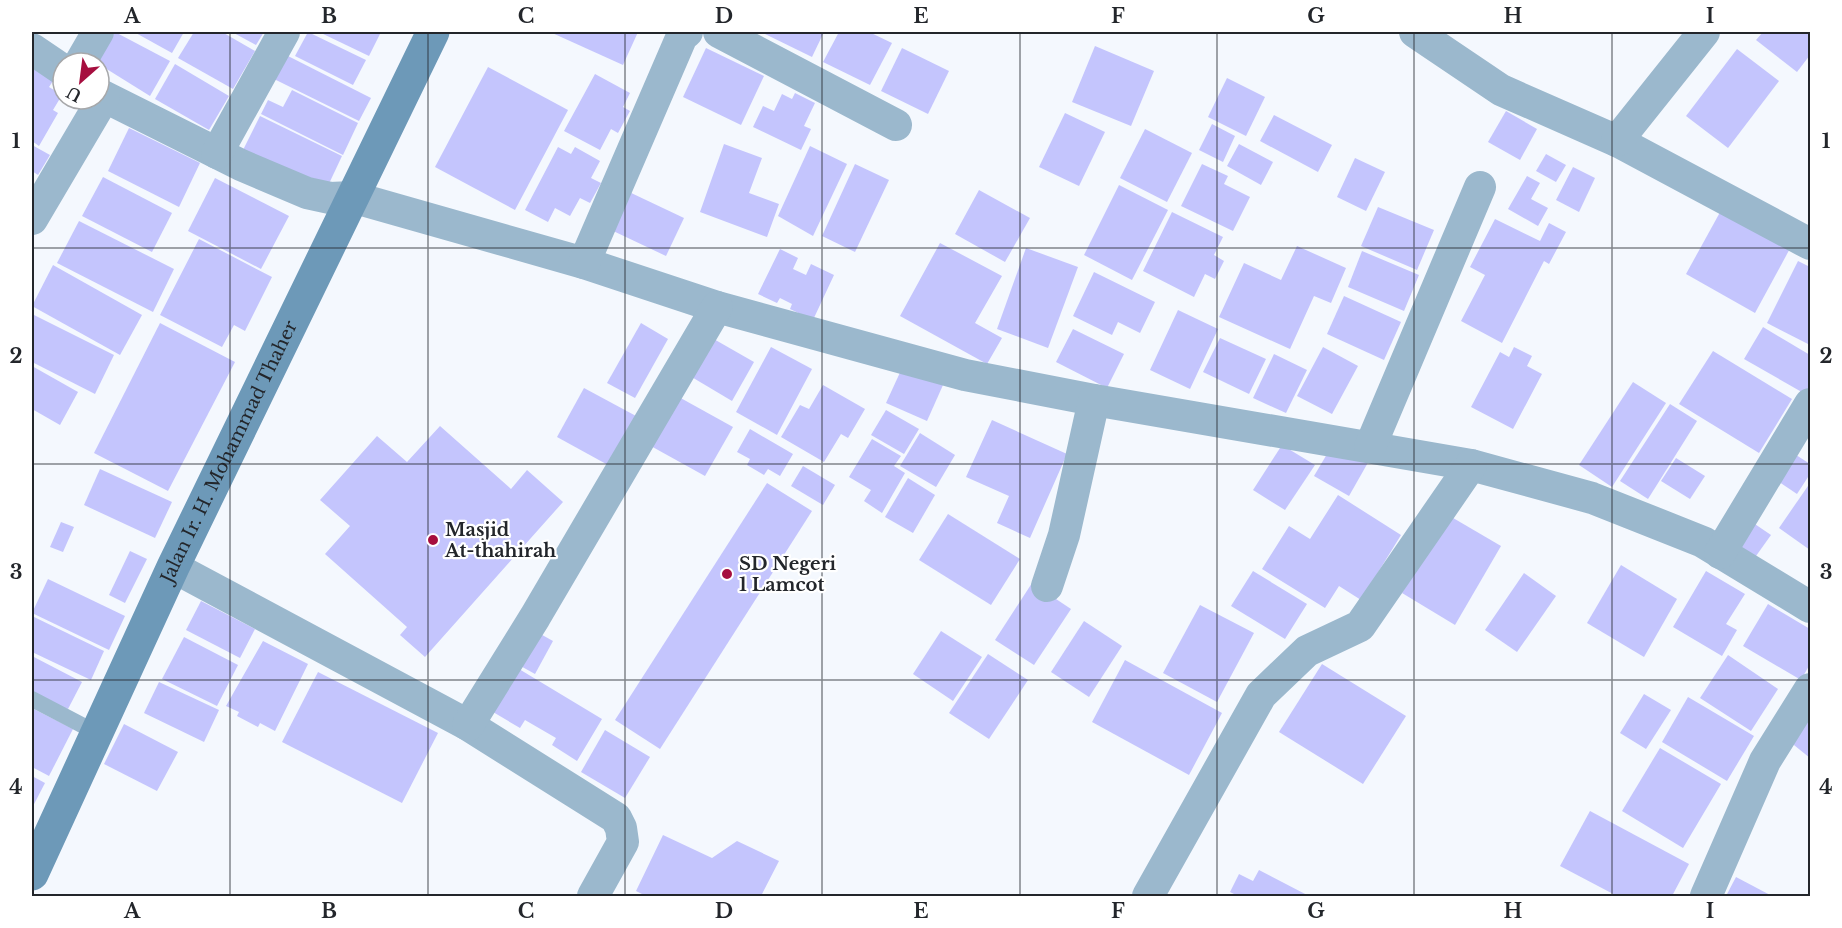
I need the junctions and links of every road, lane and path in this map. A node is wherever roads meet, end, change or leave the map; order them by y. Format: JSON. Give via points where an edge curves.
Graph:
{"nodes":[{"id":1,"x":98,"y":32,"type":"edge"},
{"id":2,"x":284,"y":32,"type":"edge"},
{"id":3,"x":433,"y":32,"type":"edge"},
{"id":4,"x":687,"y":32,"type":"edge"},
{"id":5,"x":719,"y":32,"type":"edge"},
{"id":6,"x":1414,"y":32,"type":"edge"},
{"id":7,"x":1704,"y":32,"type":"edge"},
{"id":8,"x":32,"y":49,"type":"edge"},
{"id":9,"x":87,"y":51,"type":"edge"},
{"id":10,"x":51,"y":62,"type":"edge"},
{"id":11,"x":111,"y":101,"type":"edge"},
{"id":12,"x":93,"y":111,"type":"edge"},
{"id":13,"x":896,"y":125,"type":"dead end"},
{"id":14,"x":1617,"y":141,"type":"junction"},
{"id":15,"x":217,"y":153,"type":"junction"},
{"id":16,"x":1480,"y":187,"type":"dead end"},
{"id":17,"x":352,"y":197,"type":"junction"},
{"id":18,"x":32,"y":219,"type":"edge"},
{"id":19,"x":1810,"y":244,"type":"edge"},
{"id":20,"x":584,"y":263,"type":"junction"},
{"id":21,"x":717,"y":307,"type":"junction"},
{"id":22,"x":1094,"y":400,"type":"junction"},
{"id":23,"x":1810,"y":404,"type":"edge"},
{"id":24,"x":1370,"y":447,"type":"junction"},
{"id":25,"x":1471,"y":465,"type":"junction"},
{"id":26,"x":1720,"y":553,"type":"junction"},
{"id":27,"x":173,"y":567,"type":"junction"},
{"id":28,"x":1047,"y":586,"type":"dead end"},
{"id":29,"x":1810,"y":607,"type":"edge"},
{"id":30,"x":1810,"y":689,"type":"edge"},
{"id":31,"x":32,"y":699,"type":"edge"},
{"id":32,"x":468,"y":725,"type":"junction"},
{"id":33,"x":97,"y":733,"type":"junction"},
{"id":34,"x":32,"y":874,"type":"edge"},
{"id":35,"x":593,"y":897,"type":"edge"},
{"id":36,"x":1148,"y":897,"type":"edge"},
{"id":37,"x":1707,"y":897,"type":"edge"}],
"edges":[{"from":1,"to":9,"type":"street"},
{"from":2,"to":15,"type":"street"},
{"from":3,"to":17,"type":"main road","name":"Jalan Ir. H. Mohammad Thaher"},
{"from":4,"to":20,"type":"street"},
{"from":5,"to":13,"type":"street"},
{"from":6,"to":14,"type":"street","via":[[1502,90]]},
{"from":7,"to":14,"type":"street"},
{"from":8,"to":10,"type":"street"},
{"from":11,"to":15,"type":"street"},
{"from":12,"to":18,"type":"street"},
{"from":14,"to":19,"type":"street"},
{"from":15,"to":17,"type":"street","via":[[307,193]]},
{"from":16,"to":24,"type":"street"},
{"from":17,"to":20,"type":"street"},
{"from":17,"to":27,"type":"main road","name":"Jalan Ir. H. Mohammad Thaher"},
{"from":20,"to":21,"type":"street"},
{"from":21,"to":22,"type":"street","via":[[965,375]]},
{"from":21,"to":32,"type":"street","via":[[536,617]]},
{"from":22,"to":24,"type":"street"},
{"from":22,"to":28,"type":"street","via":[[1064,535]]},
{"from":23,"to":26,"type":"street"},
{"from":24,"to":25,"type":"street"},
{"from":25,"to":26,"type":"street","via":[[1592,498],[1703,542]]},
{"from":25,"to":36,"type":"street","via":[[1360,626],[1307,651],[1262,695]]},
{"from":26,"to":29,"type":"street"},
{"from":27,"to":32,"type":"street"},
{"from":27,"to":33,"type":"main road","name":"Jalan Ir. H. Mohammad Thaher"},
{"from":30,"to":37,"type":"street","via":[[1764,761]]},
{"from":31,"to":33,"type":"lane"},
{"from":32,"to":35,"type":"street","via":[[616,818],[623,842]]},
{"from":33,"to":34,"type":"main road","name":"Jalan Ir. H. Mohammad Thaher"}]}
